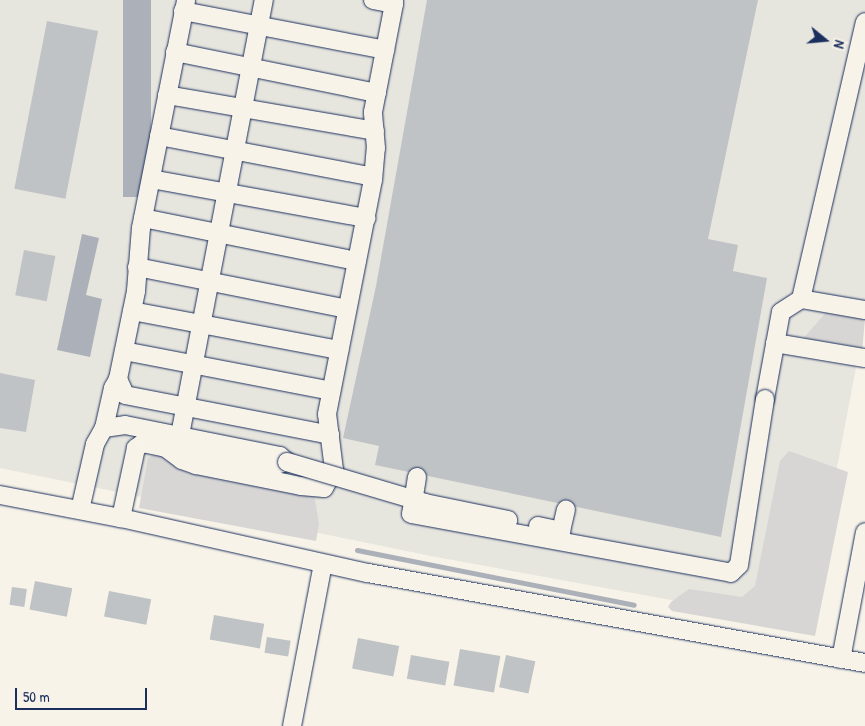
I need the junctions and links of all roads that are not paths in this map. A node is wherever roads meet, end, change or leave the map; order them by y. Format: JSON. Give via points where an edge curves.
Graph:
{"nodes":[{"id":1,"x":264,"y":0,"type":"edge"},
{"id":2,"x":373,"y":0,"type":"edge"},
{"id":3,"x":394,"y":2,"type":"edge"},
{"id":4,"x":184,"y":6,"type":"edge"},
{"id":5,"x":865,"y":22,"type":"edge"},
{"id":6,"x":259,"y":26,"type":"junction"},
{"id":7,"x":385,"y":50,"type":"junction"},
{"id":8,"x":175,"y":52,"type":"junction"},
{"id":9,"x":251,"y":66,"type":"junction"},
{"id":10,"x":377,"y":93,"type":"junction"},
{"id":11,"x":167,"y":95,"type":"junction"},
{"id":12,"x":242,"y":110,"type":"junction"},
{"id":13,"x":375,"y":132,"type":"junction"},
{"id":14,"x":159,"y":136,"type":"junction"},
{"id":15,"x":235,"y":151,"type":"junction"},
{"id":16,"x":373,"y":177,"type":"junction"},
{"id":17,"x":151,"y":178,"type":"junction"},
{"id":18,"x":228,"y":193,"type":"junction"},
{"id":19,"x":143,"y":218,"type":"junction"},
{"id":20,"x":366,"y":218,"type":"junction"},
{"id":21,"x":221,"y":233,"type":"junction"},
{"id":22,"x":357,"y":260,"type":"junction"},
{"id":23,"x":137,"y":267,"type":"junction"},
{"id":24,"x":212,"y":284,"type":"junction"},
{"id":25,"x":801,"y":299,"type":"junction"},
{"id":26,"x":347,"y":309,"type":"junction"},
{"id":27,"x":865,"y":310,"type":"edge"},
{"id":28,"x":132,"y":311,"type":"junction"},
{"id":29,"x":203,"y":324,"type":"junction"},
{"id":30,"x":775,"y":343,"type":"junction"},
{"id":31,"x":339,"y":350,"type":"junction"},
{"id":32,"x":124,"y":351,"type":"junction"},
{"id":33,"x":865,"y":358,"type":"edge"},
{"id":34,"x":194,"y":366,"type":"junction"},
{"id":35,"x":118,"y":379,"type":"junction"},
{"id":36,"x":331,"y":391,"type":"junction"},
{"id":37,"x":186,"y":407,"type":"junction"},
{"id":38,"x":104,"y":428,"type":"junction"},
{"id":39,"x":331,"y":441,"type":"junction"},
{"id":40,"x":182,"y":442,"type":"junction"},
{"id":41,"x":166,"y":448,"type":"junction"},
{"id":42,"x":416,"y":477,"type":"dead end"},
{"id":43,"x":0,"y":495,"type":"edge"},
{"id":44,"x":80,"y":510,"type":"junction"},
{"id":45,"x":566,"y":510,"type":"dead end"},
{"id":46,"x":121,"y":518,"type":"junction"},
{"id":47,"x":865,"y":532,"type":"edge"},
{"id":48,"x":323,"y":564,"type":"junction"},
{"id":49,"x":841,"y":659,"type":"junction"},
{"id":50,"x":865,"y":663,"type":"edge"},
{"id":51,"x":292,"y":726,"type":"edge"}],
"edges":[{"from":1,"to":6,"type":"street"},
{"from":2,"to":3,"type":"street"},
{"from":3,"to":7,"type":"street"},
{"from":4,"to":6,"type":"street"},
{"from":4,"to":8,"type":"street"},
{"from":5,"to":25,"type":"street"},
{"from":6,"to":7,"type":"street"},
{"from":6,"to":9,"type":"street"},
{"from":7,"to":10,"type":"street"},
{"from":8,"to":9,"type":"street"},
{"from":8,"to":11,"type":"street"},
{"from":9,"to":10,"type":"street"},
{"from":9,"to":12,"type":"street"},
{"from":10,"to":13,"type":"street"},
{"from":11,"to":12,"type":"street"},
{"from":11,"to":14,"type":"street"},
{"from":12,"to":13,"type":"street"},
{"from":12,"to":15,"type":"street"},
{"from":13,"to":16,"type":"street"},
{"from":14,"to":15,"type":"street"},
{"from":14,"to":17,"type":"street"},
{"from":15,"to":16,"type":"street"},
{"from":15,"to":18,"type":"street"},
{"from":16,"to":20,"type":"street"},
{"from":17,"to":18,"type":"street"},
{"from":17,"to":19,"type":"street"},
{"from":18,"to":20,"type":"street"},
{"from":18,"to":21,"type":"street"},
{"from":19,"to":21,"type":"street"},
{"from":19,"to":23,"type":"street"},
{"from":20,"to":22,"type":"street"},
{"from":21,"to":22,"type":"street"},
{"from":21,"to":24,"type":"street"},
{"from":22,"to":26,"type":"street"},
{"from":23,"to":24,"type":"street"},
{"from":23,"to":28,"type":"street"},
{"from":24,"to":26,"type":"street"},
{"from":24,"to":29,"type":"street"},
{"from":25,"to":27,"type":"street"},
{"from":25,"to":30,"type":"street","via":[[781,312]]},
{"from":26,"to":31,"type":"street"},
{"from":28,"to":29,"type":"street"},
{"from":28,"to":32,"type":"street"},
{"from":29,"to":31,"type":"street"},
{"from":29,"to":34,"type":"street"},
{"from":30,"to":33,"type":"street"},
{"from":30,"to":42,"type":"street","bridge":true,"via":[[739,565],[731,573],[411,514]]},
{"from":31,"to":36,"type":"street"},
{"from":32,"to":34,"type":"street"},
{"from":32,"to":35,"type":"street"},
{"from":34,"to":36,"type":"street"},
{"from":34,"to":37,"type":"street"},
{"from":35,"to":37,"type":"street","via":[[125,395]]},
{"from":35,"to":38,"type":"street","via":[[112,388]]},
{"from":36,"to":39,"type":"street","via":[[327,414]]},
{"from":37,"to":39,"type":"street"},
{"from":37,"to":40,"type":"street"},
{"from":38,"to":40,"type":"street","via":[[125,425]]},
{"from":38,"to":44,"type":"street","via":[[95,444]]},
{"from":39,"to":41,"type":"street","via":[[334,470],[324,488],[254,478],[196,465],[182,460]]},
{"from":40,"to":41,"type":"street"},
{"from":40,"to":45,"type":"street","bridge":true,"via":[[280,456],[287,462],[425,503],[561,530]]},
{"from":41,"to":46,"type":"street","via":[[144,443],[136,448]]},
{"from":43,"to":44,"type":"street"},
{"from":44,"to":46,"type":"street"},
{"from":46,"to":48,"type":"street"},
{"from":47,"to":49,"type":"street"},
{"from":48,"to":49,"type":"street"},
{"from":48,"to":51,"type":"street"},
{"from":49,"to":50,"type":"street"}]}
